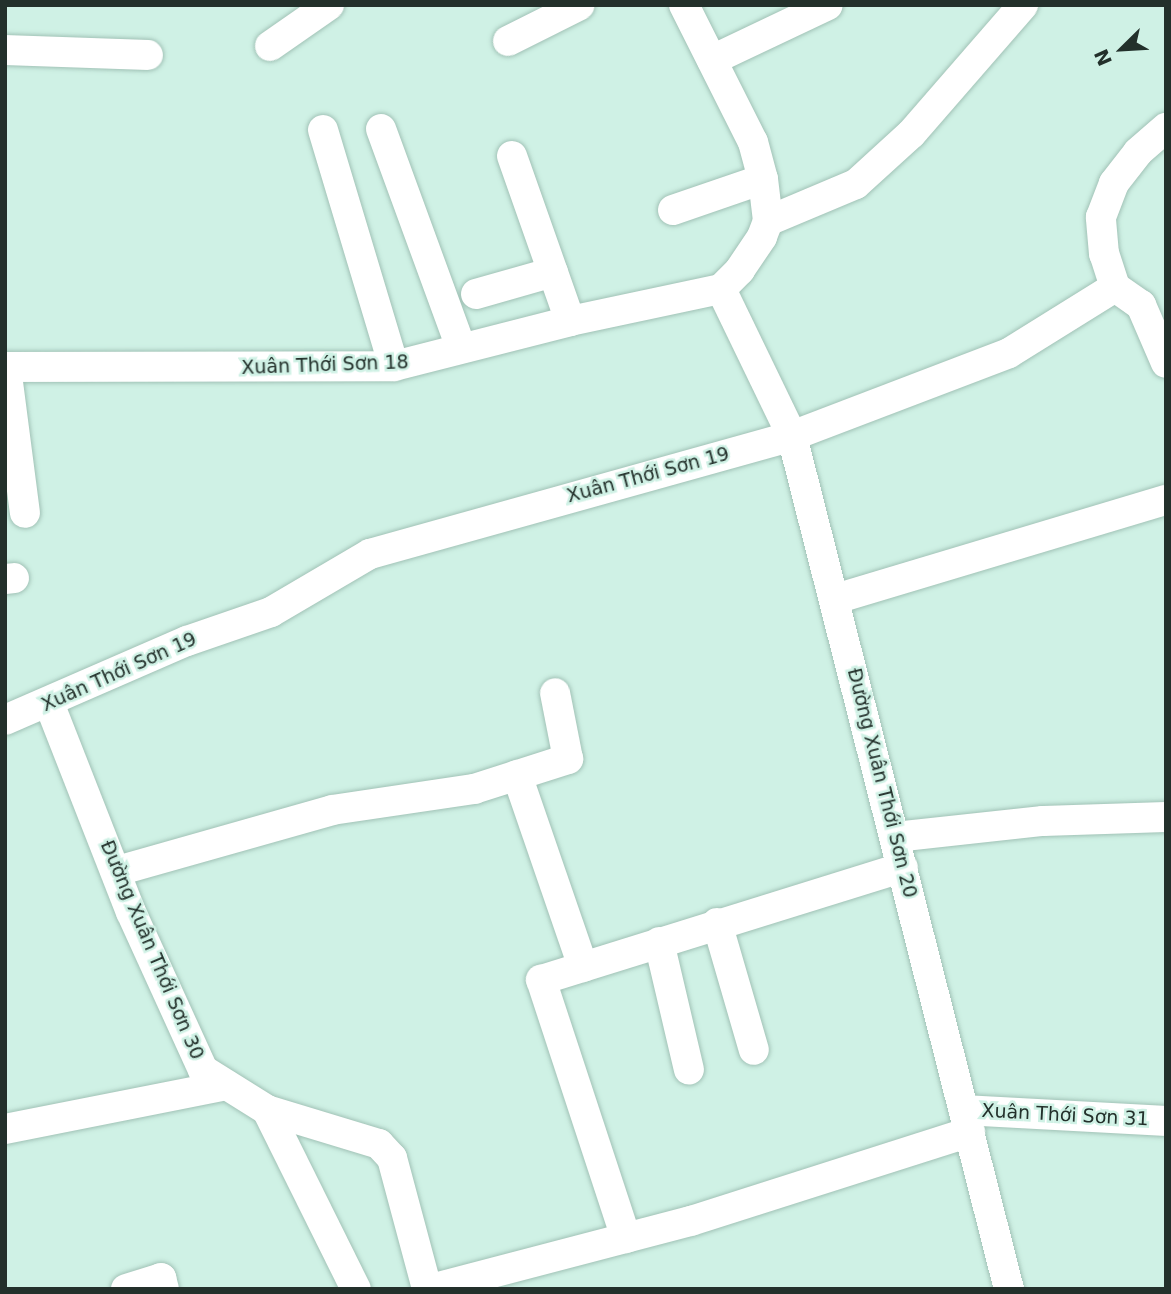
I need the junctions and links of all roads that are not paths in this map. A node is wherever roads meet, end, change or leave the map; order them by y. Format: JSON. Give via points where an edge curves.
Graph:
{"nodes":[{"id":1,"x":329,"y":5,"type":"edge"},
{"id":2,"x":580,"y":5,"type":"edge"},
{"id":3,"x":684,"y":5,"type":"edge"},
{"id":4,"x":828,"y":5,"type":"edge"},
{"id":5,"x":1023,"y":5,"type":"edge"},
{"id":6,"x":508,"y":41,"type":"dead end"},
{"id":7,"x":270,"y":46,"type":"dead end"},
{"id":8,"x":5,"y":50,"type":"edge"},
{"id":9,"x":148,"y":55,"type":"dead end"},
{"id":10,"x":712,"y":60,"type":"junction"},
{"id":11,"x":1166,"y":128,"type":"edge"},
{"id":12,"x":381,"y":129,"type":"dead end"},
{"id":13,"x":323,"y":130,"type":"dead end"},
{"id":14,"x":512,"y":156,"type":"dead end"},
{"id":15,"x":763,"y":179,"type":"junction"},
{"id":16,"x":673,"y":210,"type":"dead end"},
{"id":17,"x":768,"y":221,"type":"junction"},
{"id":18,"x":553,"y":272,"type":"junction"},
{"id":19,"x":1115,"y":287,"type":"junction"},
{"id":20,"x":720,"y":289,"type":"junction"},
{"id":21,"x":476,"y":294,"type":"dead end"},
{"id":22,"x":570,"y":321,"type":"junction"},
{"id":23,"x":461,"y":348,"type":"junction"},
{"id":24,"x":1166,"y":363,"type":"edge"},
{"id":25,"x":394,"y":366,"type":"junction"},
{"id":26,"x":6,"y":367,"type":"edge"},
{"id":27,"x":792,"y":436,"type":"junction"},
{"id":28,"x":1166,"y":500,"type":"edge"},
{"id":29,"x":25,"y":513,"type":"dead end"},
{"id":30,"x":835,"y":598,"type":"junction"},
{"id":31,"x":555,"y":693,"type":"dead end"},
{"id":32,"x":49,"y":703,"type":"junction"},
{"id":33,"x":5,"y":720,"type":"edge"},
{"id":34,"x":517,"y":775,"type":"junction"},
{"id":35,"x":1166,"y":817,"type":"edge"},
{"id":36,"x":895,"y":837,"type":"junction"},
{"id":37,"x":903,"y":867,"type":"junction"},
{"id":38,"x":117,"y":872,"type":"junction"},
{"id":39,"x":717,"y":923,"type":"junction"},
{"id":40,"x":659,"y":942,"type":"junction"},
{"id":41,"x":583,"y":967,"type":"junction"},
{"id":42,"x":754,"y":1050,"type":"dead end"},
{"id":43,"x":689,"y":1070,"type":"dead end"},
{"id":44,"x":227,"y":1085,"type":"junction"},
{"id":45,"x":267,"y":1110,"type":"junction"},
{"id":46,"x":967,"y":1121,"type":"junction"},
{"id":47,"x":1166,"y":1121,"type":"edge"},
{"id":48,"x":5,"y":1129,"type":"edge"},
{"id":49,"x":626,"y":1238,"type":"junction"},
{"id":50,"x":126,"y":1289,"type":"edge"},
{"id":51,"x":164,"y":1289,"type":"edge"},
{"id":52,"x":356,"y":1289,"type":"edge"},
{"id":53,"x":429,"y":1289,"type":"edge"},
{"id":54,"x":1009,"y":1289,"type":"edge"}],
"edges":[{"from":1,"to":7,"type":"street"},
{"from":2,"to":6,"type":"street"},
{"from":3,"to":10,"type":"street"},
{"from":4,"to":10,"type":"street"},
{"from":5,"to":17,"type":"street","via":[[911,134],[856,184]]},
{"from":8,"to":9,"type":"street"},
{"from":10,"to":15,"type":"street","via":[[753,142]]},
{"from":11,"to":19,"type":"street","via":[[1138,152],[1114,183],[1101,217],[1104,254]]},
{"from":12,"to":23,"type":"street"},
{"from":13,"to":25,"type":"street"},
{"from":14,"to":18,"type":"street"},
{"from":15,"to":16,"type":"street"},
{"from":15,"to":17,"type":"street"},
{"from":17,"to":20,"type":"street","via":[[755,251]]},
{"from":18,"to":21,"type":"street"},
{"from":18,"to":22,"type":"street"},
{"from":19,"to":24,"type":"street","via":[[1141,305]]},
{"from":19,"to":27,"type":"street","name":"Xuân Thới Sơn 19","via":[[1009,353]]},
{"from":20,"to":22,"type":"street","name":"Xuân Thới Sơn 18"},
{"from":20,"to":27,"type":"street","name":"Đường Xuân Thới Sơn 20"},
{"from":22,"to":23,"type":"street","name":"Xuân Thới Sơn 18"},
{"from":23,"to":25,"type":"street","name":"Xuân Thới Sơn 18"},
{"from":25,"to":26,"type":"street","name":"Xuân Thới Sơn 18"},
{"from":26,"to":29,"type":"street"},
{"from":27,"to":30,"type":"street","name":"Đường Xuân Thới Sơn 20"},
{"from":27,"to":32,"type":"street","name":"Xuân Thới Sơn 19","via":[[370,554],[271,612],[187,641]]},
{"from":28,"to":30,"type":"street"},
{"from":30,"to":36,"type":"street","name":"Đường Xuân Thới Sơn 20"},
{"from":31,"to":34,"type":"street","via":[[568,759]]},
{"from":32,"to":33,"type":"street","name":"Xuân Thới Sơn 19"},
{"from":32,"to":38,"type":"street","name":"Đường Xuân Thới Sơn 30"},
{"from":34,"to":38,"type":"street","via":[[474,789],[332,810]]},
{"from":34,"to":41,"type":"street"},
{"from":35,"to":36,"type":"street","via":[[1043,821]]},
{"from":36,"to":37,"type":"street","name":"Đường Xuân Thới Sơn 20"},
{"from":37,"to":39,"type":"street"},
{"from":37,"to":46,"type":"street","name":"Đường Xuân Thới Sơn 20"},
{"from":38,"to":44,"type":"street","name":"Đường Xuân Thới Sơn 30","via":[[202,1070]]},
{"from":39,"to":40,"type":"street"},
{"from":39,"to":42,"type":"street"},
{"from":40,"to":41,"type":"street"},
{"from":40,"to":43,"type":"street"},
{"from":41,"to":49,"type":"street","via":[[541,980]]},
{"from":44,"to":45,"type":"street","name":"Đường Xuân Thới Sơn 30"},
{"from":44,"to":48,"type":"street"},
{"from":45,"to":52,"type":"street"},
{"from":45,"to":53,"type":"street","name":"Đường Xuân Thới Sơn 30","via":[[379,1143],[392,1158]]},
{"from":46,"to":47,"type":"street","name":"Xuân Thới Sơn 31"},
{"from":46,"to":49,"type":"street"},
{"from":46,"to":54,"type":"street","name":"Đường Xuân Thới Sơn 20"},
{"from":49,"to":53,"type":"street"},
{"from":50,"to":51,"type":"street","via":[[160,1278]]}]}
